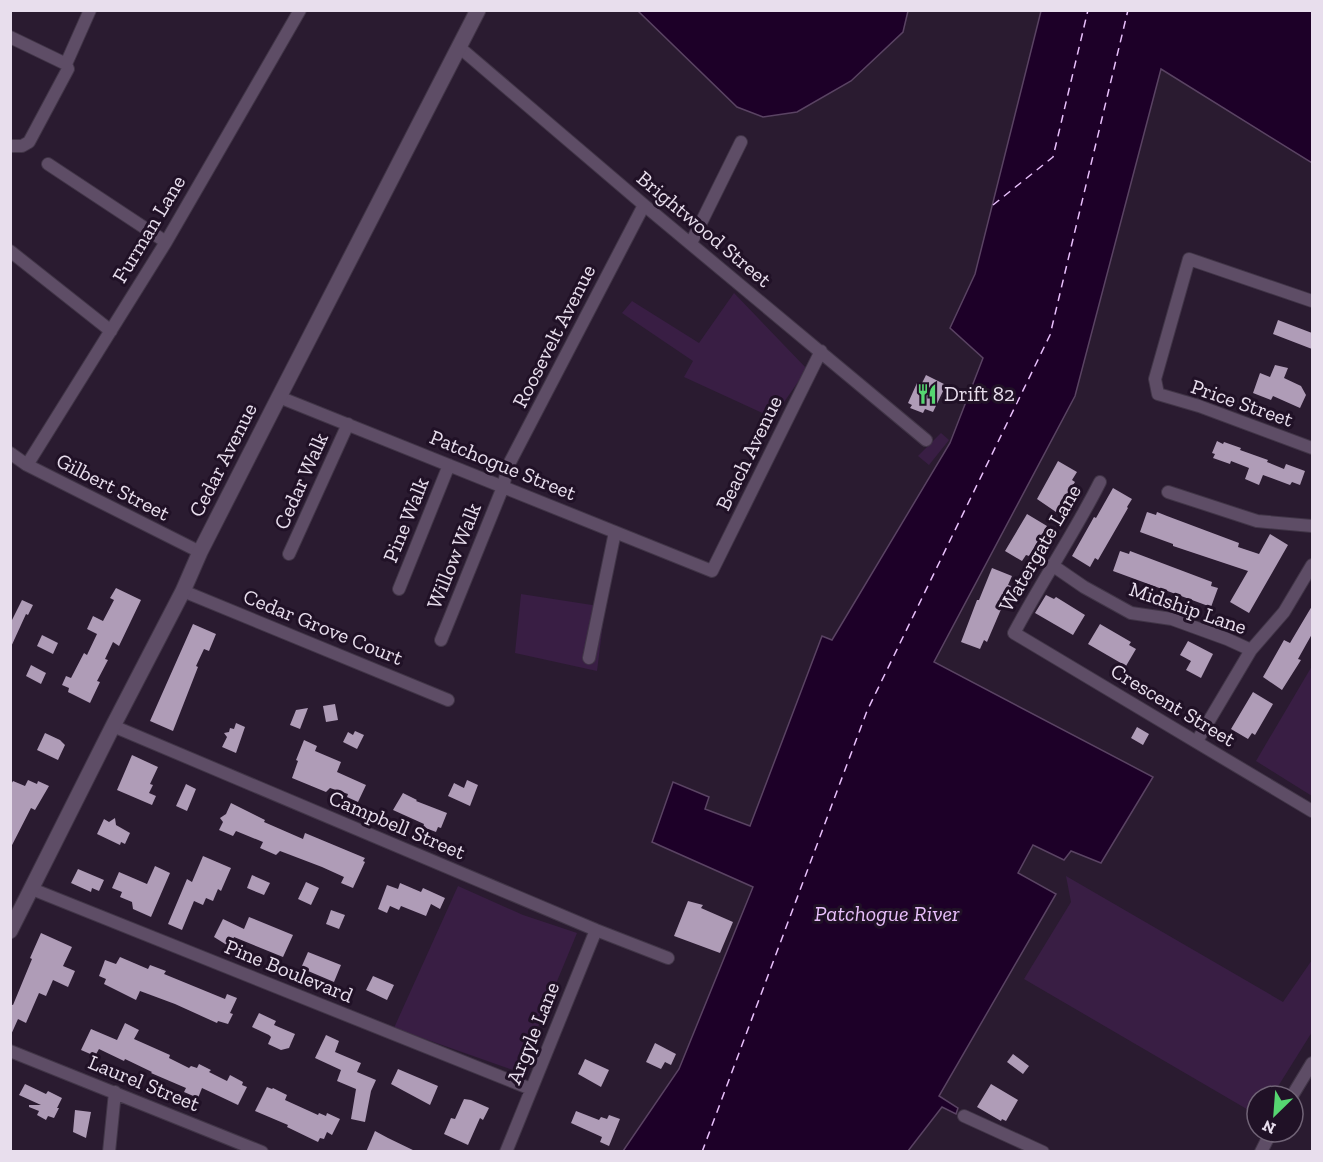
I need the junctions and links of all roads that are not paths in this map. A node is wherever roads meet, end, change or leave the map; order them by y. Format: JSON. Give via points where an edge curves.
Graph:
{"nodes":[{"id":1,"x":90,"y":10,"type":"edge"},
{"id":2,"x":300,"y":10,"type":"edge"},
{"id":3,"x":478,"y":10,"type":"edge"},
{"id":4,"x":10,"y":38,"type":"edge"},
{"id":5,"x":459,"y":46,"type":"junction"},
{"id":6,"x":66,"y":64,"type":"junction"},
{"id":7,"x":741,"y":142,"type":"dead end"},
{"id":8,"x":10,"y":146,"type":"edge"},
{"id":9,"x":48,"y":164,"type":"dead end"},
{"id":10,"x":644,"y":205,"type":"junction"},
{"id":11,"x":166,"y":242,"type":"junction"},
{"id":12,"x":691,"y":243,"type":"junction"},
{"id":13,"x":10,"y":251,"type":"edge"},
{"id":14,"x":1312,"y":301,"type":"edge"},
{"id":15,"x":111,"y":331,"type":"junction"},
{"id":16,"x":821,"y":351,"type":"junction"},
{"id":17,"x":279,"y":397,"type":"junction"},
{"id":18,"x":348,"y":424,"type":"junction"},
{"id":19,"x":926,"y":440,"type":"dead end"},
{"id":20,"x":1312,"y":448,"type":"edge"},
{"id":21,"x":10,"y":453,"type":"edge"},
{"id":22,"x":27,"y":465,"type":"junction"},
{"id":23,"x":449,"y":465,"type":"junction"},
{"id":24,"x":1100,"y":482,"type":"dead end"},
{"id":25,"x":503,"y":487,"type":"junction"},
{"id":26,"x":1168,"y":492,"type":"dead end"},
{"id":27,"x":1312,"y":526,"type":"edge"},
{"id":28,"x":615,"y":532,"type":"junction"},
{"id":29,"x":200,"y":552,"type":"junction"},
{"id":30,"x":289,"y":554,"type":"dead end"},
{"id":31,"x":1312,"y":564,"type":"edge"},
{"id":32,"x":1052,"y":565,"type":"junction"},
{"id":33,"x":712,"y":571,"type":"joint"},
{"id":34,"x":399,"y":589,"type":"dead end"},
{"id":35,"x":183,"y":591,"type":"junction"},
{"id":36,"x":1014,"y":633,"type":"joint"},
{"id":37,"x":441,"y":640,"type":"dead end"},
{"id":38,"x":1251,"y":650,"type":"junction"},
{"id":39,"x":589,"y":658,"type":"dead end"},
{"id":40,"x":448,"y":700,"type":"dead end"},
{"id":41,"x":113,"y":726,"type":"junction"},
{"id":42,"x":1197,"y":741,"type":"junction"},
{"id":43,"x":1312,"y":811,"type":"edge"},
{"id":44,"x":32,"y":889,"type":"junction"},
{"id":45,"x":596,"y":930,"type":"junction"},
{"id":46,"x":10,"y":931,"type":"edge"},
{"id":47,"x":668,"y":958,"type":"dead end"},
{"id":48,"x":10,"y":1051,"type":"edge"},
{"id":49,"x":1312,"y":1063,"type":"edge"},
{"id":50,"x":1299,"y":1084,"type":"edge"},
{"id":51,"x":531,"y":1089,"type":"junction"},
{"id":52,"x":115,"y":1092,"type":"junction"},
{"id":53,"x":964,"y":1116,"type":"dead end"},
{"id":54,"x":110,"y":1152,"type":"edge"},
{"id":55,"x":262,"y":1152,"type":"edge"},
{"id":56,"x":506,"y":1152,"type":"edge"},
{"id":57,"x":1043,"y":1152,"type":"edge"}],
"edges":[{"from":1,"to":6,"type":"street"},
{"from":2,"to":11,"type":"street","name":"Furman Lane"},
{"from":3,"to":5,"type":"street","name":"Cedar Avenue"},
{"from":4,"to":6,"type":"street"},
{"from":5,"to":10,"type":"street","name":"Brightwood Street"},
{"from":5,"to":17,"type":"street","name":"Cedar Avenue"},
{"from":6,"to":8,"type":"street","via":[[68,69],[29,142]]},
{"from":7,"to":12,"type":"street"},
{"from":9,"to":11,"type":"street"},
{"from":10,"to":12,"type":"street","name":"Brightwood Street"},
{"from":10,"to":25,"type":"street","name":"Roosevelt Avenue","via":[[508,466]]},
{"from":11,"to":15,"type":"street","name":"Furman Lane"},
{"from":12,"to":16,"type":"street","name":"Brightwood Street"},
{"from":13,"to":15,"type":"street"},
{"from":14,"to":20,"type":"street","name":"Price Street","via":[[1189,259],[1155,379],[1158,394]]},
{"from":15,"to":22,"type":"street","name":"Furman Lane"},
{"from":16,"to":19,"type":"street","name":"Brightwood Street"},
{"from":16,"to":33,"type":"street","name":"Beach Avenue"},
{"from":17,"to":18,"type":"street","name":"Patchogue Street"},
{"from":17,"to":29,"type":"street","name":"Cedar Avenue"},
{"from":18,"to":23,"type":"street","name":"Patchogue Street"},
{"from":18,"to":30,"type":"street","name":"Cedar Walk"},
{"from":21,"to":22,"type":"street","name":"Gilbert Street"},
{"from":22,"to":29,"type":"street","name":"Gilbert Street"},
{"from":23,"to":25,"type":"street","name":"Patchogue Street"},
{"from":23,"to":34,"type":"street","name":"Pine Walk"},
{"from":24,"to":32,"type":"street","name":"Watergate Lane"},
{"from":25,"to":28,"type":"street","name":"Patchogue Street"},
{"from":25,"to":37,"type":"street","name":"Willow Walk"},
{"from":26,"to":27,"type":"street","via":[[1257,521]]},
{"from":28,"to":33,"type":"street","name":"Patchogue Street"},
{"from":28,"to":39,"type":"street"},
{"from":29,"to":35,"type":"street","name":"Cedar Avenue"},
{"from":31,"to":38,"type":"street","via":[[1284,612]]},
{"from":32,"to":36,"type":"street","name":"Watergate Lane"},
{"from":32,"to":38,"type":"street","name":"Midship Lane","via":[[1131,613],[1172,619]]},
{"from":35,"to":40,"type":"street","name":"Cedar Grove Court"},
{"from":35,"to":41,"type":"street","name":"Cedar Avenue"},
{"from":36,"to":42,"type":"street","name":"Crescent Street"},
{"from":38,"to":42,"type":"street"},
{"from":41,"to":44,"type":"street","name":"Cedar Avenue"},
{"from":41,"to":45,"type":"street","name":"Campbell Street"},
{"from":42,"to":43,"type":"street","name":"Crescent Street"},
{"from":44,"to":46,"type":"street","name":"Cedar Avenue"},
{"from":44,"to":51,"type":"street","name":"Pine Boulevard"},
{"from":45,"to":47,"type":"street","name":"Campbell Street"},
{"from":45,"to":51,"type":"street","name":"Argyle Lane"},
{"from":48,"to":52,"type":"street","name":"Laurel Street"},
{"from":49,"to":50,"type":"street"},
{"from":51,"to":56,"type":"street","name":"Argyle Lane"},
{"from":52,"to":54,"type":"street"},
{"from":52,"to":55,"type":"street","name":"Laurel Street"},
{"from":53,"to":57,"type":"street"}]}
